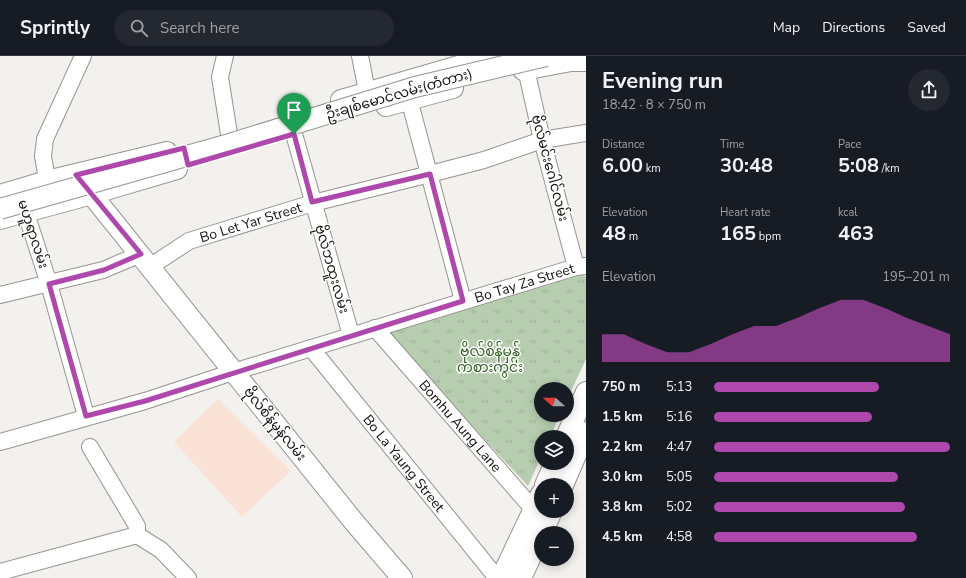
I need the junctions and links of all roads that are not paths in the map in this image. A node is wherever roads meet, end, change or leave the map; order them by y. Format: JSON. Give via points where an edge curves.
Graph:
{"nodes":[{"id":1,"x":83,"y":56,"type":"edge"},
{"id":2,"x":225,"y":56,"type":"edge"},
{"id":3,"x":360,"y":56,"type":"edge"},
{"id":4,"x":493,"y":56,"type":"edge"},
{"id":5,"x":546,"y":56,"type":"edge"},
{"id":6,"x":586,"y":61,"type":"edge"},
{"id":7,"x":526,"y":69,"type":"junction"},
{"id":8,"x":367,"y":91,"type":"junction"},
{"id":9,"x":409,"y":99,"type":"junction"},
{"id":10,"x":347,"y":108,"type":"junction"},
{"id":11,"x":586,"y":133,"type":"edge"},
{"id":12,"x":229,"y":134,"type":"junction"},
{"id":13,"x":294,"y":134,"type":"junction"},
{"id":14,"x":542,"y":140,"type":"junction"},
{"id":15,"x":186,"y":157,"type":"junction"},
{"id":16,"x":430,"y":174,"type":"junction"},
{"id":17,"x":76,"y":175,"type":"junction"},
{"id":18,"x":46,"y":181,"type":"junction"},
{"id":19,"x":9,"y":192,"type":"edge"},
{"id":20,"x":92,"y":194,"type":"junction"},
{"id":21,"x":312,"y":202,"type":"junction"},
{"id":22,"x":52,"y":205,"type":"junction"},
{"id":23,"x":0,"y":209,"type":"edge"},
{"id":24,"x":26,"y":212,"type":"junction"},
{"id":25,"x":0,"y":219,"type":"edge"},
{"id":26,"x":146,"y":260,"type":"junction"},
{"id":27,"x":582,"y":268,"type":"edge"},
{"id":28,"x":49,"y":284,"type":"junction"},
{"id":29,"x":0,"y":295,"type":"edge"},
{"id":30,"x":463,"y":301,"type":"junction"},
{"id":31,"x":375,"y":328,"type":"junction"},
{"id":32,"x":351,"y":335,"type":"junction"},
{"id":33,"x":311,"y":348,"type":"junction"},
{"id":34,"x":233,"y":372,"type":"junction"},
{"id":35,"x":586,"y":392,"type":"edge"},
{"id":36,"x":86,"y":416,"type":"junction"},
{"id":37,"x":569,"y":430,"type":"edge"},
{"id":38,"x":586,"y":432,"type":"edge"},
{"id":39,"x":0,"y":442,"type":"edge"},
{"id":40,"x":90,"y":447,"type":"dead end"},
{"id":41,"x":566,"y":478,"type":"edge"},
{"id":42,"x":534,"y":507,"type":"edge"},
{"id":43,"x":542,"y":518,"type":"edge"},
{"id":44,"x":543,"y":518,"type":"edge"},
{"id":45,"x":137,"y":535,"type":"junction"},
{"id":46,"x":0,"y":572,"type":"edge"},
{"id":47,"x":188,"y":578,"type":"edge"},
{"id":48,"x":402,"y":578,"type":"edge"},
{"id":49,"x":497,"y":578,"type":"edge"},
{"id":50,"x":501,"y":578,"type":"edge"},
{"id":51,"x":520,"y":578,"type":"edge"}],
"edges":[{"from":1,"to":18,"type":"street","via":[[45,139]]},
{"from":2,"to":12,"type":"street","via":[[220,77]]},
{"from":3,"to":8,"type":"street"},
{"from":4,"to":8,"type":"main road"},
{"from":5,"to":23,"type":"main road","name":"ဦးချစ်မောင်လမ်း(တံတား)","bridge":true,"via":[[408,89],[229,144]]},
{"from":6,"to":7,"type":"main road"},
{"from":7,"to":9,"type":"main road"},
{"from":7,"to":14,"type":"street","name":"ဗိုလ်မင်းဂေါင်လမ်း"},
{"from":8,"to":10,"type":"main road"},
{"from":9,"to":10,"type":"main road"},
{"from":9,"to":16,"type":"street"},
{"from":10,"to":12,"type":"main road"},
{"from":10,"to":13,"type":"main road"},
{"from":11,"to":14,"type":"street","name":"Bo Let Yar Street"},
{"from":12,"to":15,"type":"main road"},
{"from":13,"to":15,"type":"main road"},
{"from":13,"to":21,"type":"street","name":"ဗိုလ်ဘထူးလမ်း"},
{"from":14,"to":16,"type":"street","name":"Bo Let Yar Street","via":[[484,160]]},
{"from":14,"to":27,"type":"street","name":"ဗိုလ်မင်းဂေါင်လမ်း"},
{"from":15,"to":17,"type":"main road"},
{"from":15,"to":20,"type":"main road"},
{"from":16,"to":21,"type":"street","name":"Bo Let Yar Street"},
{"from":16,"to":30,"type":"street"},
{"from":17,"to":18,"type":"main road"},
{"from":17,"to":20,"type":"main road","name":"ဗိုလ်စိန်မှန်လမ်း"},
{"from":18,"to":19,"type":"main road"},
{"from":18,"to":22,"type":"street"},
{"from":19,"to":24,"type":"street","name":"မဟူရာလမ်း"},
{"from":20,"to":22,"type":"main road"},
{"from":20,"to":26,"type":"main road","name":"ဗိုလ်စိန်မှန်လမ်း"},
{"from":21,"to":26,"type":"street","name":"Bo Let Yar Street","via":[[189,241]]},
{"from":21,"to":32,"type":"street","name":"ဗိုလ်ဘထူးလမ်း"},
{"from":22,"to":24,"type":"main road"},
{"from":24,"to":25,"type":"main road"},
{"from":24,"to":28,"type":"street","name":"မဟူရာလမ်း"},
{"from":26,"to":28,"type":"street","name":"Bo Let Yar Street"},
{"from":26,"to":34,"type":"main road","name":"ဗိုလ်စိန်မှန်လမ်း"},
{"from":27,"to":30,"type":"street","name":"Bo Tay Za Street"},
{"from":28,"to":29,"type":"street","name":"Bo Let Yar Street"},
{"from":28,"to":36,"type":"street","name":"မဟူရာလမ်း"},
{"from":30,"to":31,"type":"street","name":"Bo Tay Za Street"},
{"from":31,"to":32,"type":"street","name":"Bo Tay Za Street"},
{"from":31,"to":42,"type":"street","name":"Bomhu Aung Lane"},
{"from":32,"to":33,"type":"street","name":"Bo Tay Za Street"},
{"from":33,"to":34,"type":"street","name":"Bo Tay Za Street"},
{"from":33,"to":49,"type":"street","name":"Bo La Yaung Street"},
{"from":34,"to":36,"type":"street","name":"Bo Tay Za Street","via":[[145,401]]},
{"from":34,"to":48,"type":"main road","name":"ဗိုလ်စိန်မှန်လမ်း"},
{"from":35,"to":37,"type":"main road"},
{"from":36,"to":39,"type":"street","name":"Bo Tay Za Street"},
{"from":38,"to":41,"type":"main road"},
{"from":40,"to":45,"type":"street","via":[[137,526]]},
{"from":43,"to":50,"type":"main road"},
{"from":44,"to":51,"type":"main road"},
{"from":45,"to":46,"type":"street"},
{"from":45,"to":47,"type":"street","via":[[161,550]]}]}
